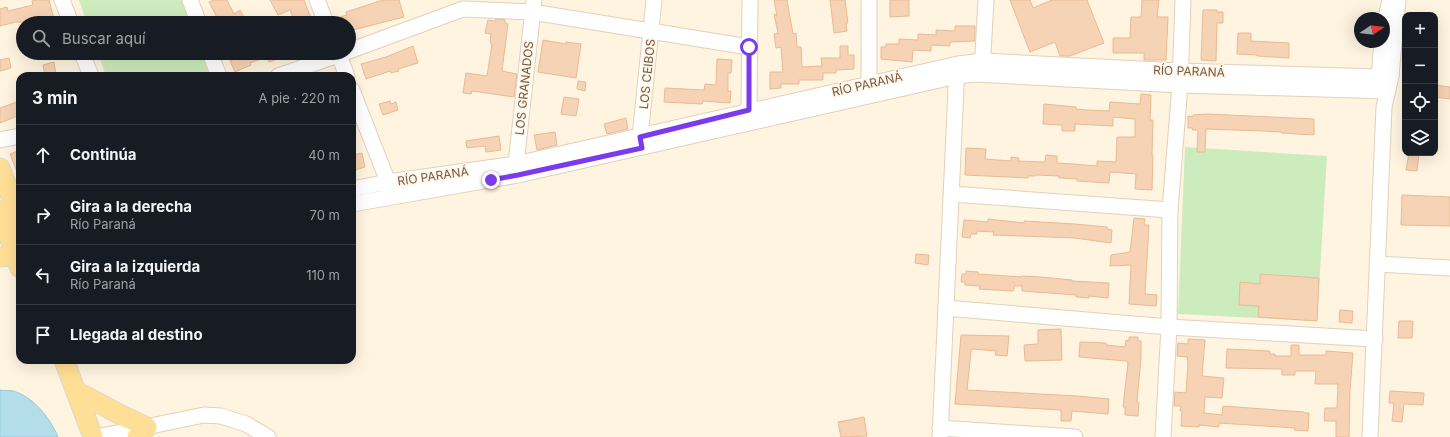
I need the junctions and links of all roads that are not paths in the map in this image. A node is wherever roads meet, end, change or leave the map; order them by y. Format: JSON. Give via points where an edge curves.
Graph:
{"nodes":[{"id":1,"x":62,"y":0,"type":"edge"},
{"id":2,"x":190,"y":0,"type":"edge"},
{"id":3,"x":317,"y":0,"type":"edge"},
{"id":4,"x":654,"y":0,"type":"edge"},
{"id":5,"x":750,"y":0,"type":"edge"},
{"id":6,"x":869,"y":0,"type":"edge"},
{"id":7,"x":986,"y":0,"type":"edge"},
{"id":8,"x":1183,"y":0,"type":"edge"},
{"id":9,"x":1390,"y":0,"type":"edge"},
{"id":10,"x":1398,"y":0,"type":"edge"},
{"id":11,"x":461,"y":4,"type":"edge"},
{"id":12,"x":533,"y":6,"type":"edge"},
{"id":13,"x":1387,"y":12,"type":"edge"},
{"id":14,"x":68,"y":16,"type":"edge"},
{"id":15,"x":196,"y":16,"type":"edge"},
{"id":16,"x":323,"y":16,"type":"edge"},
{"id":17,"x":651,"y":32,"type":"junction"},
{"id":18,"x":356,"y":47,"type":"edge"},
{"id":19,"x":749,"y":47,"type":"junction"},
{"id":20,"x":1382,"y":48,"type":"edge"},
{"id":21,"x":85,"y":60,"type":"edge"},
{"id":22,"x":213,"y":60,"type":"edge"},
{"id":23,"x":323,"y":60,"type":"edge"},
{"id":24,"x":344,"y":60,"type":"edge"},
{"id":25,"x":983,"y":68,"type":"junction"},
{"id":26,"x":957,"y":70,"type":"junction"},
{"id":27,"x":89,"y":72,"type":"edge"},
{"id":28,"x":217,"y":72,"type":"edge"},
{"id":29,"x":289,"y":72,"type":"edge"},
{"id":30,"x":346,"y":72,"type":"edge"},
{"id":31,"x":1180,"y":78,"type":"junction"},
{"id":32,"x":1384,"y":84,"type":"junction"},
{"id":33,"x":869,"y":90,"type":"junction"},
{"id":34,"x":356,"y":100,"type":"edge"},
{"id":35,"x":750,"y":117,"type":"junction"},
{"id":36,"x":16,"y":137,"type":"edge"},
{"id":37,"x":0,"y":140,"type":"edge"},
{"id":38,"x":641,"y":142,"type":"junction"},
{"id":39,"x":0,"y":168,"type":"edge"},
{"id":40,"x":517,"y":170,"type":"junction"},
{"id":41,"x":388,"y":182,"type":"junction"},
{"id":42,"x":356,"y":188,"type":"edge"},
{"id":43,"x":952,"y":194,"type":"junction"},
{"id":44,"x":390,"y":198,"type":"junction"},
{"id":45,"x":356,"y":203,"type":"edge"},
{"id":46,"x":16,"y":210,"type":"edge"},
{"id":47,"x":1170,"y":210,"type":"junction"},
{"id":48,"x":0,"y":211,"type":"edge"},
{"id":49,"x":16,"y":262,"type":"edge"},
{"id":50,"x":1377,"y":264,"type":"junction"},
{"id":51,"x":1450,"y":268,"type":"edge"},
{"id":52,"x":0,"y":270,"type":"edge"},
{"id":53,"x":946,"y":308,"type":"junction"},
{"id":54,"x":1169,"y":328,"type":"junction"},
{"id":55,"x":1375,"y":339,"type":"junction"},
{"id":56,"x":66,"y":364,"type":"edge"},
{"id":57,"x":76,"y":391,"type":"junction"},
{"id":58,"x":142,"y":432,"type":"edge"},
{"id":59,"x":940,"y":433,"type":"edge"},
{"id":60,"x":93,"y":437,"type":"edge"},
{"id":61,"x":97,"y":437,"type":"edge"},
{"id":62,"x":268,"y":437,"type":"edge"},
{"id":63,"x":1075,"y":437,"type":"edge"},
{"id":64,"x":1163,"y":437,"type":"edge"},
{"id":65,"x":1370,"y":437,"type":"edge"}],
"edges":[{"from":1,"to":14,"type":"street"},
{"from":2,"to":15,"type":"street"},
{"from":3,"to":16,"type":"street"},
{"from":4,"to":17,"type":"street","name":"LOS CEIBOS"},
{"from":5,"to":19,"type":"street"},
{"from":6,"to":33,"type":"street"},
{"from":7,"to":25,"type":"street"},
{"from":8,"to":31,"type":"street"},
{"from":9,"to":13,"type":"street"},
{"from":10,"to":32,"type":"street"},
{"from":11,"to":12,"type":"street"},
{"from":11,"to":18,"type":"street"},
{"from":12,"to":17,"type":"street"},
{"from":12,"to":40,"type":"street","name":"LOS GRANADOS"},
{"from":17,"to":19,"type":"street"},
{"from":17,"to":38,"type":"street","name":"LOS CEIBOS"},
{"from":19,"to":35,"type":"street"},
{"from":20,"to":32,"type":"street"},
{"from":21,"to":27,"type":"street"},
{"from":22,"to":28,"type":"street"},
{"from":23,"to":29,"type":"street"},
{"from":24,"to":30,"type":"street"},
{"from":25,"to":26,"type":"street","name":"RÍO PARANÁ"},
{"from":25,"to":31,"type":"street","name":"RÍO PARANÁ"},
{"from":26,"to":33,"type":"street","name":"RÍO PARANÁ"},
{"from":26,"to":43,"type":"street"},
{"from":31,"to":32,"type":"street","name":"RÍO PARANÁ"},
{"from":31,"to":47,"type":"street"},
{"from":32,"to":50,"type":"street"},
{"from":33,"to":35,"type":"street","name":"RÍO PARANÁ"},
{"from":34,"to":41,"type":"street"},
{"from":35,"to":38,"type":"street","name":"RÍO PARANÁ"},
{"from":36,"to":37,"type":"street"},
{"from":38,"to":40,"type":"street","name":"RÍO PARANÁ"},
{"from":39,"to":46,"type":"main road"},
{"from":40,"to":41,"type":"street","name":"RÍO PARANÁ"},
{"from":40,"to":44,"type":"street","name":"RÍO PARANÁ"},
{"from":41,"to":42,"type":"street","name":"RÍO PARANÁ"},
{"from":41,"to":44,"type":"street"},
{"from":43,"to":47,"type":"street"},
{"from":43,"to":53,"type":"street"},
{"from":44,"to":45,"type":"street","name":"RÍO PARANÁ"},
{"from":47,"to":54,"type":"street"},
{"from":48,"to":49,"type":"main road"},
{"from":49,"to":52,"type":"main road"},
{"from":50,"to":51,"type":"street"},
{"from":50,"to":55,"type":"street"},
{"from":53,"to":54,"type":"street"},
{"from":53,"to":59,"type":"street"},
{"from":54,"to":55,"type":"street"},
{"from":54,"to":64,"type":"street"},
{"from":55,"to":65,"type":"street"},
{"from":56,"to":57,"type":"main road"},
{"from":57,"to":58,"type":"main road","via":[[123,416]]},
{"from":57,"to":60,"type":"main road"},
{"from":58,"to":61,"type":"street"},
{"from":58,"to":62,"type":"street","via":[[204,415],[221,416],[246,424]]},
{"from":59,"to":63,"type":"street"}]}
